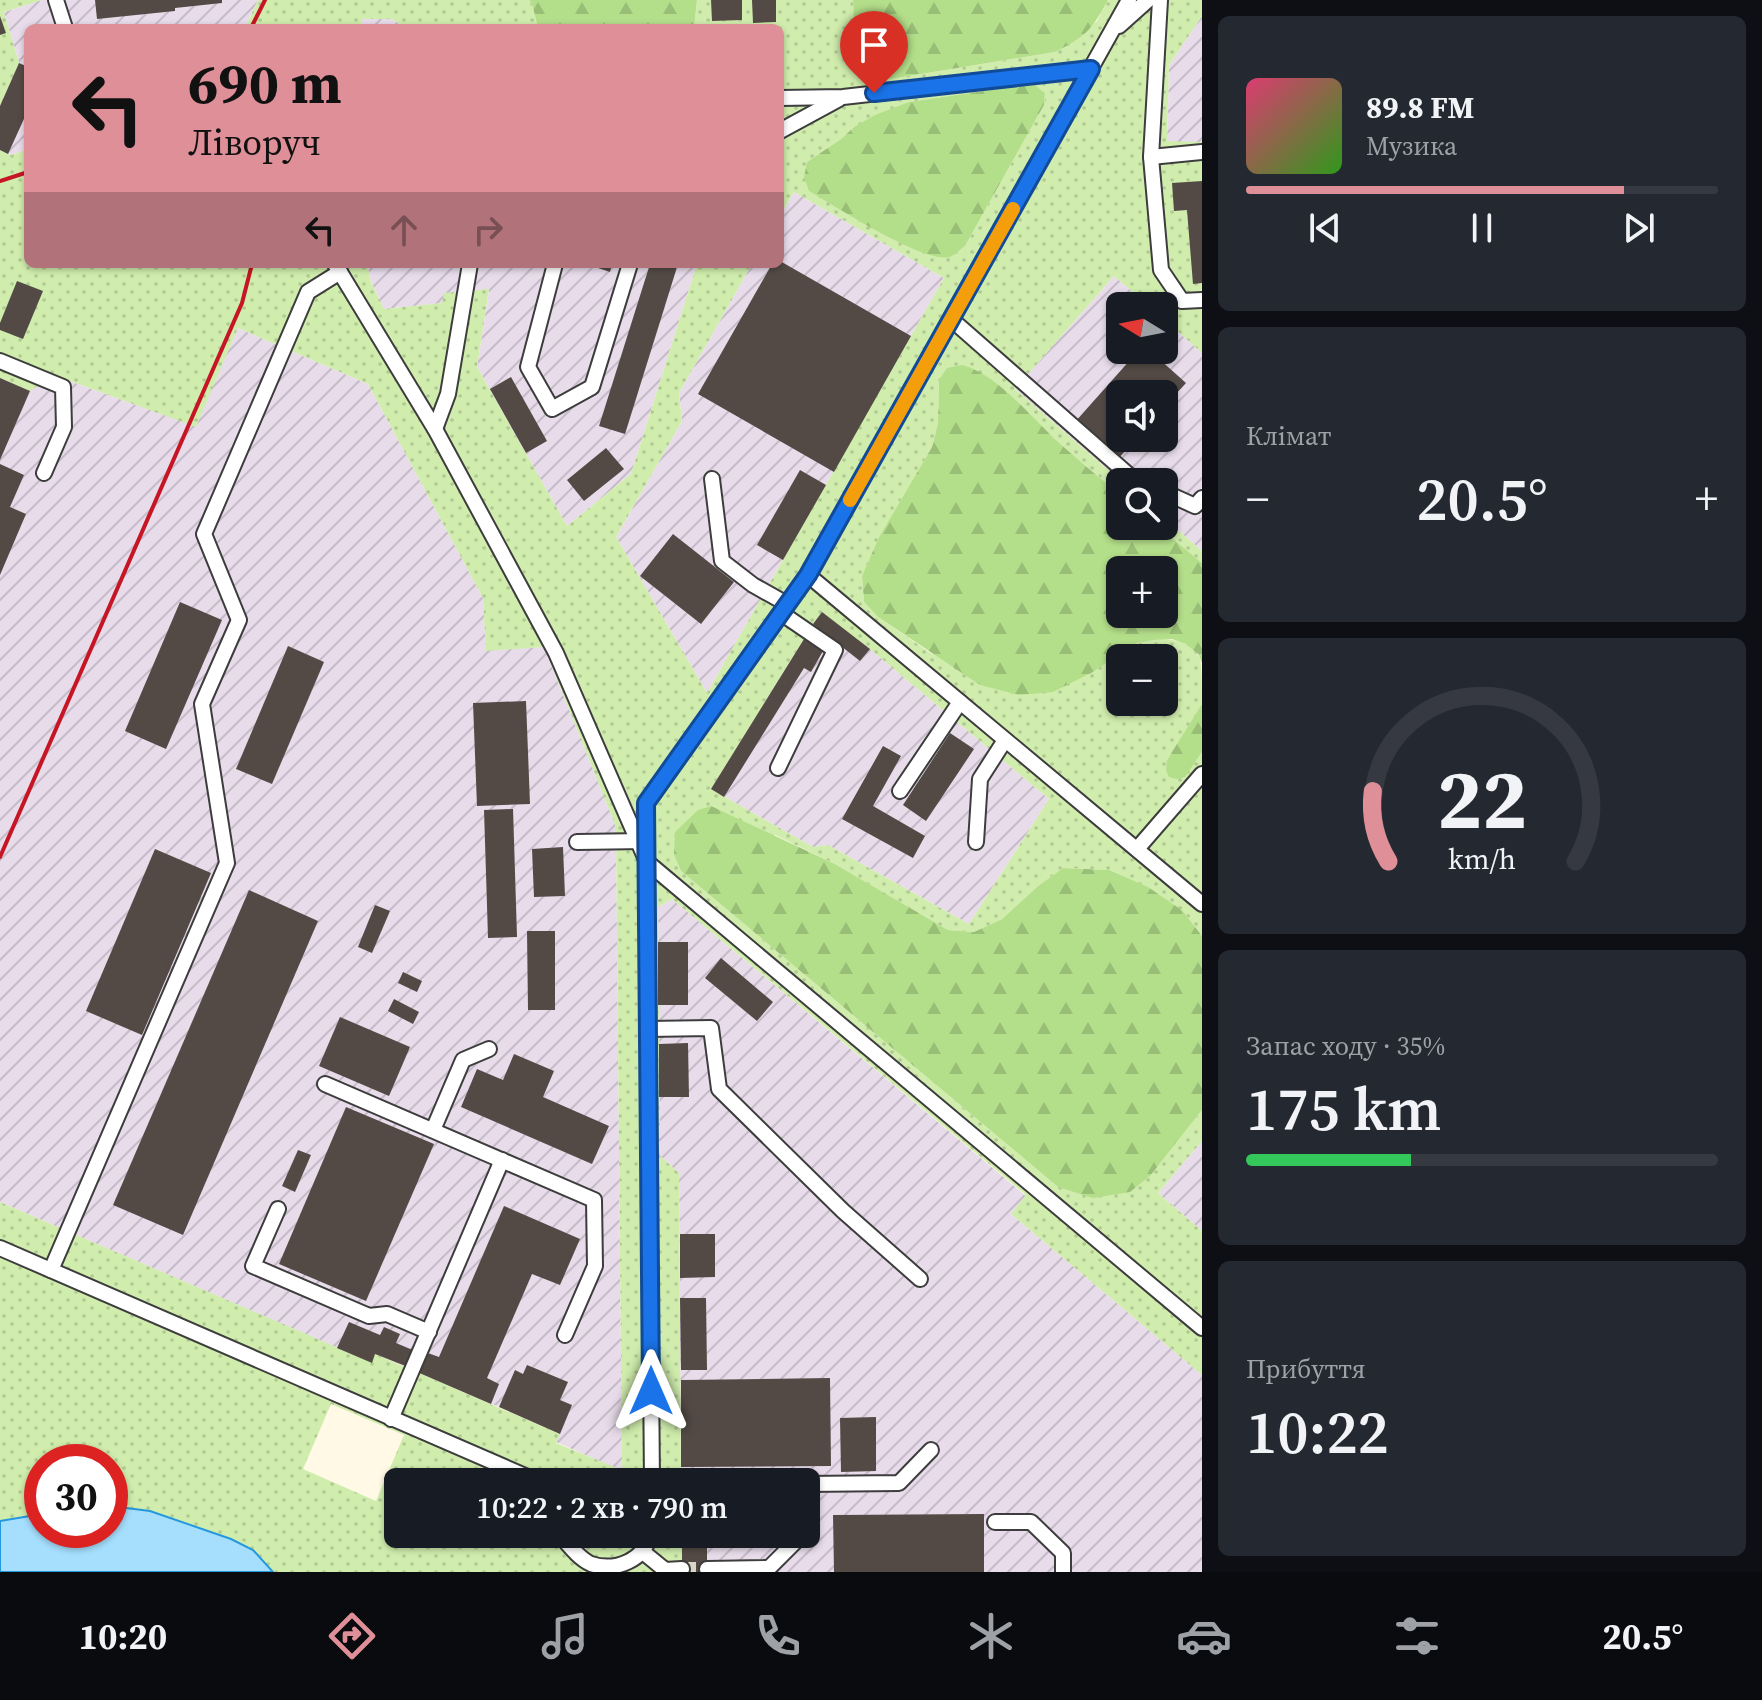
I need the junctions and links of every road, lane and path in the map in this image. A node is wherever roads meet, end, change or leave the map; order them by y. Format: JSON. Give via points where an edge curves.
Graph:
{"nodes":[{"id":1,"x":56,"y":0,"type":"edge"},
{"id":2,"x":1129,"y":0,"type":"edge"},
{"id":3,"x":1148,"y":0,"type":"edge"},
{"id":4,"x":1160,"y":0,"type":"edge"},
{"id":5,"x":64,"y":24,"type":"edge"},
{"id":6,"x":1110,"y":34,"type":"junction"},
{"id":7,"x":1091,"y":69,"type":"junction"},
{"id":8,"x":843,"y":97,"type":"junction"},
{"id":9,"x":784,"y":98,"type":"edge"},
{"id":10,"x":784,"y":129,"type":"edge"},
{"id":11,"x":1202,"y":152,"type":"edge"},
{"id":12,"x":1151,"y":157,"type":"junction"},
{"id":13,"x":338,"y":268,"type":"edge"},
{"id":14,"x":469,"y":268,"type":"edge"},
{"id":15,"x":554,"y":268,"type":"edge"},
{"id":16,"x":629,"y":268,"type":"edge"},
{"id":17,"x":1202,"y":300,"type":"edge"},
{"id":18,"x":951,"y":319,"type":"junction"},
{"id":19,"x":0,"y":361,"type":"edge"},
{"id":20,"x":435,"y":429,"type":"junction"},
{"id":21,"x":1121,"y":468,"type":"edge"},
{"id":22,"x":44,"y":473,"type":"dead end"},
{"id":23,"x":712,"y":479,"type":"dead end"},
{"id":24,"x":1178,"y":498,"type":"edge"},
{"id":25,"x":1202,"y":498,"type":"edge"},
{"id":26,"x":808,"y":575,"type":"junction"},
{"id":27,"x":784,"y":608,"type":"junction"},
{"id":28,"x":960,"y":702,"type":"junction"},
{"id":29,"x":1005,"y":740,"type":"junction"},
{"id":30,"x":778,"y":768,"type":"dead end"},
{"id":31,"x":1202,"y":774,"type":"edge"},
{"id":32,"x":900,"y":791,"type":"dead end"},
{"id":33,"x":621,"y":803,"type":"junction"},
{"id":34,"x":646,"y":803,"type":"junction"},
{"id":35,"x":642,"y":841,"type":"junction"},
{"id":36,"x":577,"y":842,"type":"dead end"},
{"id":37,"x":976,"y":842,"type":"dead end"},
{"id":38,"x":1137,"y":849,"type":"junction"},
{"id":39,"x":647,"y":862,"type":"junction"},
{"id":40,"x":1202,"y":904,"type":"edge"},
{"id":41,"x":648,"y":1029,"type":"junction"},
{"id":42,"x":489,"y":1049,"type":"dead end"},
{"id":43,"x":325,"y":1084,"type":"dead end"},
{"id":44,"x":433,"y":1130,"type":"junction"},
{"id":45,"x":502,"y":1160,"type":"junction"},
{"id":46,"x":278,"y":1209,"type":"dead end"},
{"id":47,"x":0,"y":1248,"type":"edge"},
{"id":48,"x":51,"y":1270,"type":"junction"},
{"id":49,"x":920,"y":1279,"type":"dead end"},
{"id":50,"x":1202,"y":1328,"type":"edge"},
{"id":51,"x":429,"y":1332,"type":"junction"},
{"id":52,"x":565,"y":1335,"type":"dead end"},
{"id":53,"x":391,"y":1419,"type":"junction"},
{"id":54,"x":931,"y":1450,"type":"dead end"},
{"id":55,"x":503,"y":1468,"type":"edge"},
{"id":56,"x":652,"y":1468,"type":"edge"},
{"id":57,"x":820,"y":1484,"type":"edge"},
{"id":58,"x":995,"y":1522,"type":"dead end"},
{"id":59,"x":572,"y":1548,"type":"edge"},
{"id":60,"x":643,"y":1548,"type":"edge"},
{"id":61,"x":646,"y":1548,"type":"edge"},
{"id":62,"x":789,"y":1548,"type":"edge"},
{"id":63,"x":643,"y":1552,"type":"junction"},
{"id":64,"x":682,"y":1569,"type":"dead end"},
{"id":65,"x":707,"y":1569,"type":"dead end"},
{"id":66,"x":737,"y":1570,"type":"edge"},
{"id":67,"x":1063,"y":1572,"type":"edge"}],
"edges":[{"from":1,"to":5,"type":"street"},
{"from":2,"to":6,"type":"street"},
{"from":3,"to":6,"type":"street"},
{"from":4,"to":12,"type":"street"},
{"from":6,"to":7,"type":"street"},
{"from":7,"to":8,"type":"street"},
{"from":7,"to":18,"type":"street"},
{"from":8,"to":9,"type":"street"},
{"from":8,"to":10,"type":"street"},
{"from":11,"to":12,"type":"street"},
{"from":12,"to":17,"type":"street","via":[[1161,270],[1182,301]]},
{"from":13,"to":20,"type":"street"},
{"from":13,"to":48,"type":"street","via":[[308,292],[204,534],[239,620],[202,704],[227,863]]},
{"from":14,"to":20,"type":"street","via":[[448,394]]},
{"from":15,"to":16,"type":"street","via":[[528,367],[552,409],[592,387]]},
{"from":18,"to":21,"type":"street"},
{"from":18,"to":26,"type":"street"},
{"from":19,"to":22,"type":"street","via":[[63,387],[64,427]]},
{"from":20,"to":33,"type":"street","via":[[556,653]]},
{"from":23,"to":27,"type":"street","via":[[722,561]]},
{"from":24,"to":25,"type":"street","via":[[1195,506]]},
{"from":26,"to":27,"type":"street"},
{"from":26,"to":28,"type":"street"},
{"from":27,"to":30,"type":"street","via":[[835,650]]},
{"from":27,"to":34,"type":"street"},
{"from":28,"to":29,"type":"street"},
{"from":28,"to":32,"type":"street"},
{"from":29,"to":37,"type":"street","via":[[980,779]]},
{"from":29,"to":38,"type":"street"},
{"from":31,"to":38,"type":"street"},
{"from":33,"to":34,"type":"street"},
{"from":33,"to":35,"type":"street"},
{"from":34,"to":35,"type":"street"},
{"from":35,"to":36,"type":"street"},
{"from":35,"to":39,"type":"street"},
{"from":38,"to":40,"type":"street"},
{"from":39,"to":41,"type":"street"},
{"from":39,"to":50,"type":"street"},
{"from":41,"to":49,"type":"street","via":[[711,1028],[719,1089]]},
{"from":41,"to":56,"type":"street"},
{"from":42,"to":44,"type":"street","via":[[463,1060]]},
{"from":43,"to":44,"type":"street"},
{"from":44,"to":45,"type":"street"},
{"from":45,"to":51,"type":"street"},
{"from":45,"to":52,"type":"street","via":[[594,1200],[595,1266]]},
{"from":46,"to":51,"type":"street","via":[[253,1266],[369,1316],[387,1314]]},
{"from":47,"to":48,"type":"street"},
{"from":48,"to":53,"type":"street"},
{"from":51,"to":53,"type":"street"},
{"from":53,"to":55,"type":"street"},
{"from":54,"to":57,"type":"street","via":[[899,1483]]},
{"from":58,"to":67,"type":"street","via":[[1031,1522],[1063,1553]]},
{"from":59,"to":63,"type":"street","via":[[592,1565],[607,1568],[624,1565]]},
{"from":60,"to":63,"type":"street"},
{"from":61,"to":63,"type":"street"},
{"from":62,"to":66,"type":"street","via":[[769,1568]]},
{"from":63,"to":64,"type":"street","via":[[665,1570]]},
{"from":65,"to":66,"type":"street"}]}
